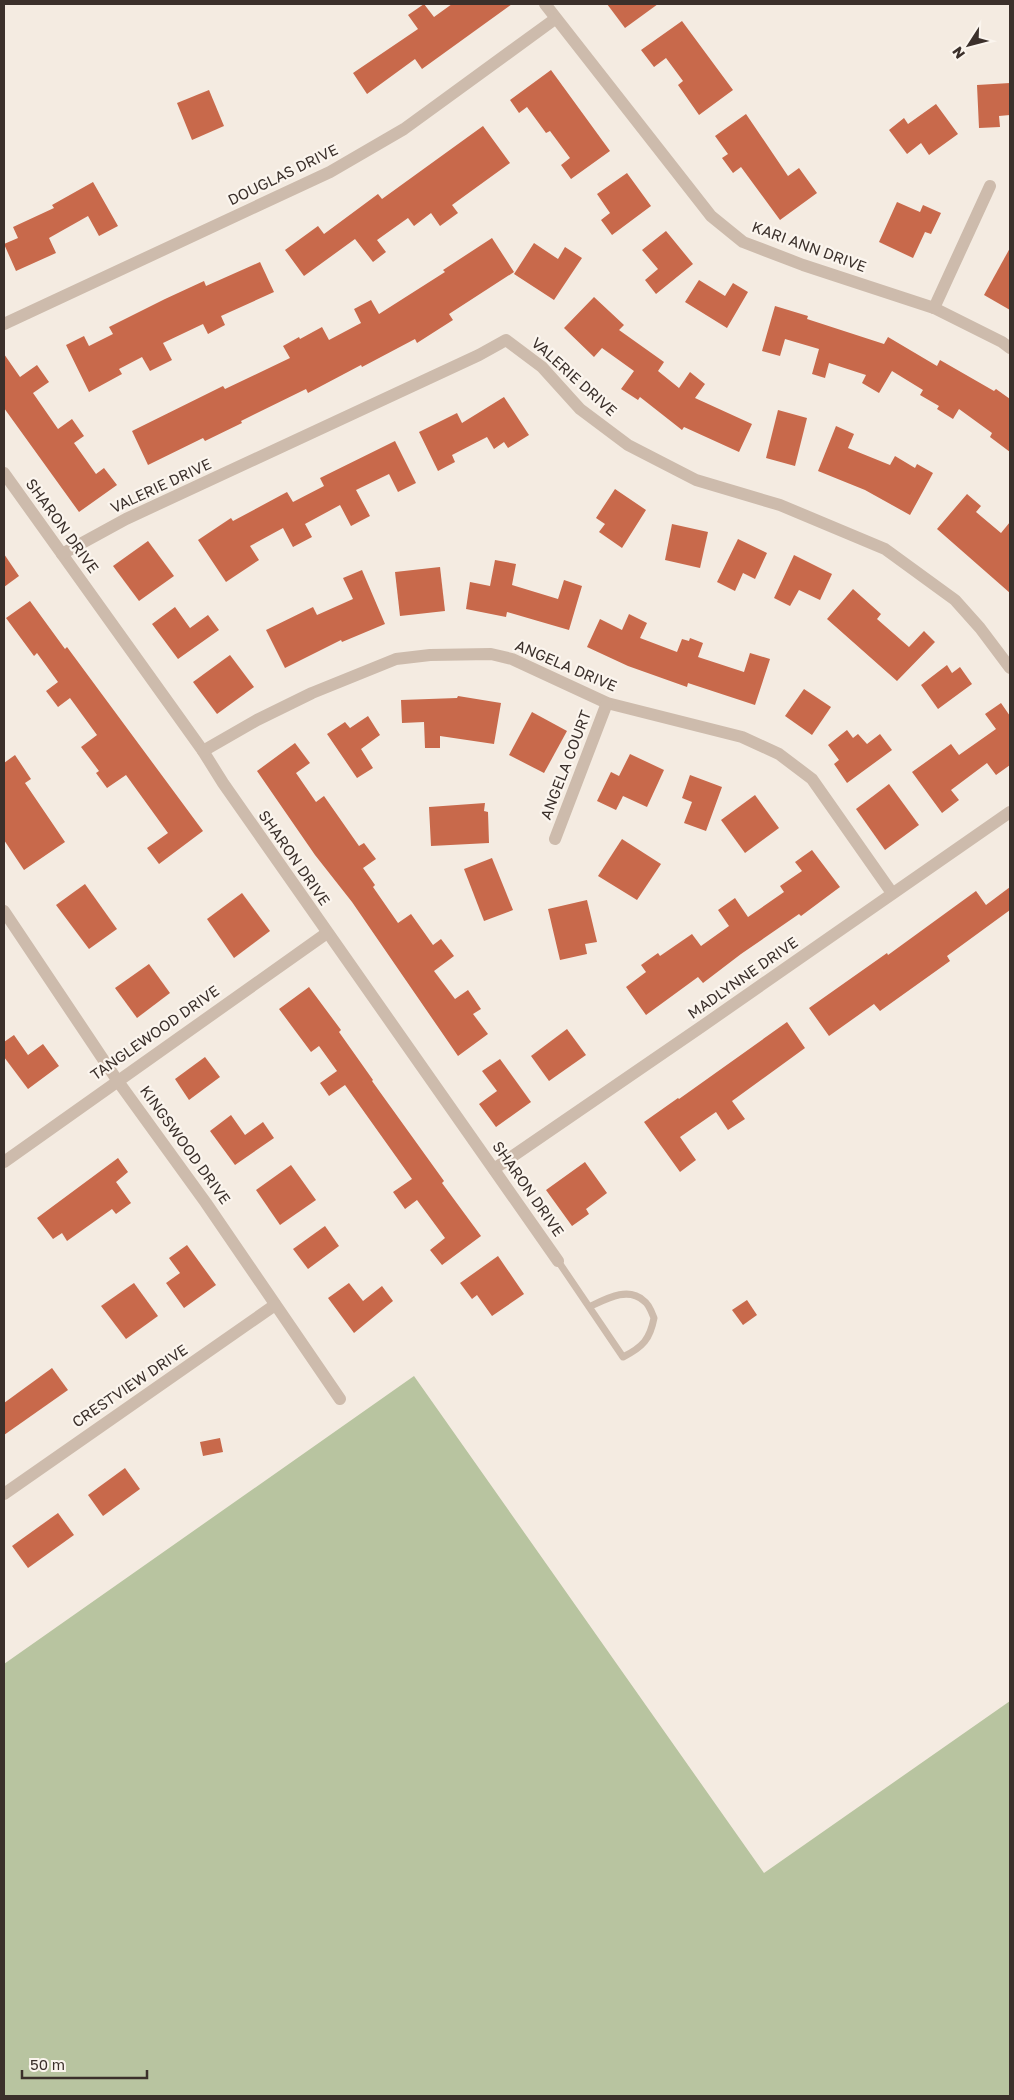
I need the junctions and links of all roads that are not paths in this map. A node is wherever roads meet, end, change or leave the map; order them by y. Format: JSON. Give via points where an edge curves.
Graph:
{"nodes":[{"id":1,"x":545,"y":4,"type":"edge"},
{"id":2,"x":555,"y":19,"type":"junction"},
{"id":3,"x":990,"y":186,"type":"dead end"},
{"id":4,"x":934,"y":308,"type":"junction"},
{"id":5,"x":4,"y":324,"type":"edge"},
{"id":6,"x":1010,"y":348,"type":"edge"},
{"id":7,"x":4,"y":473,"type":"edge"},
{"id":8,"x":62,"y":554,"type":"junction"},
{"id":9,"x":1010,"y":668,"type":"edge"},
{"id":10,"x":607,"y":703,"type":"junction"},
{"id":11,"x":203,"y":751,"type":"junction"},
{"id":12,"x":1010,"y":812,"type":"edge"},
{"id":13,"x":555,"y":839,"type":"dead end"},
{"id":14,"x":892,"y":893,"type":"junction"},
{"id":15,"x":4,"y":911,"type":"edge"},
{"id":16,"x":327,"y":933,"type":"junction"},
{"id":17,"x":117,"y":1080,"type":"junction"},
{"id":18,"x":4,"y":1162,"type":"edge"},
{"id":19,"x":494,"y":1169,"type":"junction"},
{"id":20,"x":558,"y":1261,"type":"joint"},
{"id":21,"x":276,"y":1305,"type":"junction"},
{"id":22,"x":589,"y":1307,"type":"junction"},
{"id":23,"x":340,"y":1399,"type":"dead end"},
{"id":24,"x":4,"y":1494,"type":"edge"}],
"edges":[{"from":1,"to":2,"type":"street","name":"KARI ANN DRIVE"},
{"from":2,"to":4,"type":"street","name":"KARI ANN DRIVE","via":[[711,216],[743,242]]},
{"from":2,"to":5,"type":"street","name":"DOUGLAS DRIVE","via":[[404,129],[330,172]]},
{"from":3,"to":4,"type":"street"},
{"from":4,"to":6,"type":"street","name":"KARI ANN DRIVE"},
{"from":7,"to":8,"type":"street","name":"SHARON DRIVE"},
{"from":8,"to":9,"type":"street","name":"VALERIE DRIVE","via":[[126,520],[479,356],[506,340],[542,367],[580,409],[628,445],[696,480],[780,505],[885,549],[955,600]]},
{"from":8,"to":11,"type":"street","name":"SHARON DRIVE"},
{"from":10,"to":11,"type":"street","name":"ANGELA DRIVE","via":[[512,659],[491,654],[396,659],[312,693]]},
{"from":10,"to":13,"type":"street","name":"ANGELA COURT"},
{"from":10,"to":14,"type":"street","name":"ANGELA DRIVE","via":[[742,737],[779,754],[812,779]]},
{"from":11,"to":16,"type":"street","name":"SHARON DRIVE"},
{"from":12,"to":14,"type":"street","name":"MADLYNNE DRIVE"},
{"from":14,"to":19,"type":"street","name":"MADLYNNE DRIVE"},
{"from":15,"to":17,"type":"street","name":"KINGSWOOD DRIVE"},
{"from":16,"to":17,"type":"street","name":"TANGLEWOOD DRIVE"},
{"from":16,"to":19,"type":"street","name":"SHARON DRIVE"},
{"from":17,"to":18,"type":"street","name":"TANGLEWOOD DRIVE"},
{"from":17,"to":21,"type":"street","name":"KINGSWOOD DRIVE"},
{"from":19,"to":20,"type":"street","name":"SHARON DRIVE"},
{"from":20,"to":22,"type":"lane"},
{"from":21,"to":23,"type":"street","name":"KINGSWOOD DRIVE"},
{"from":21,"to":24,"type":"street","name":"CRESTVIEW DRIVE"},
{"from":22,"to":22,"type":"lane","via":[[623,1357],[650,1335],[654,1318],[645,1301],[631,1294],[614,1295]]}]}
